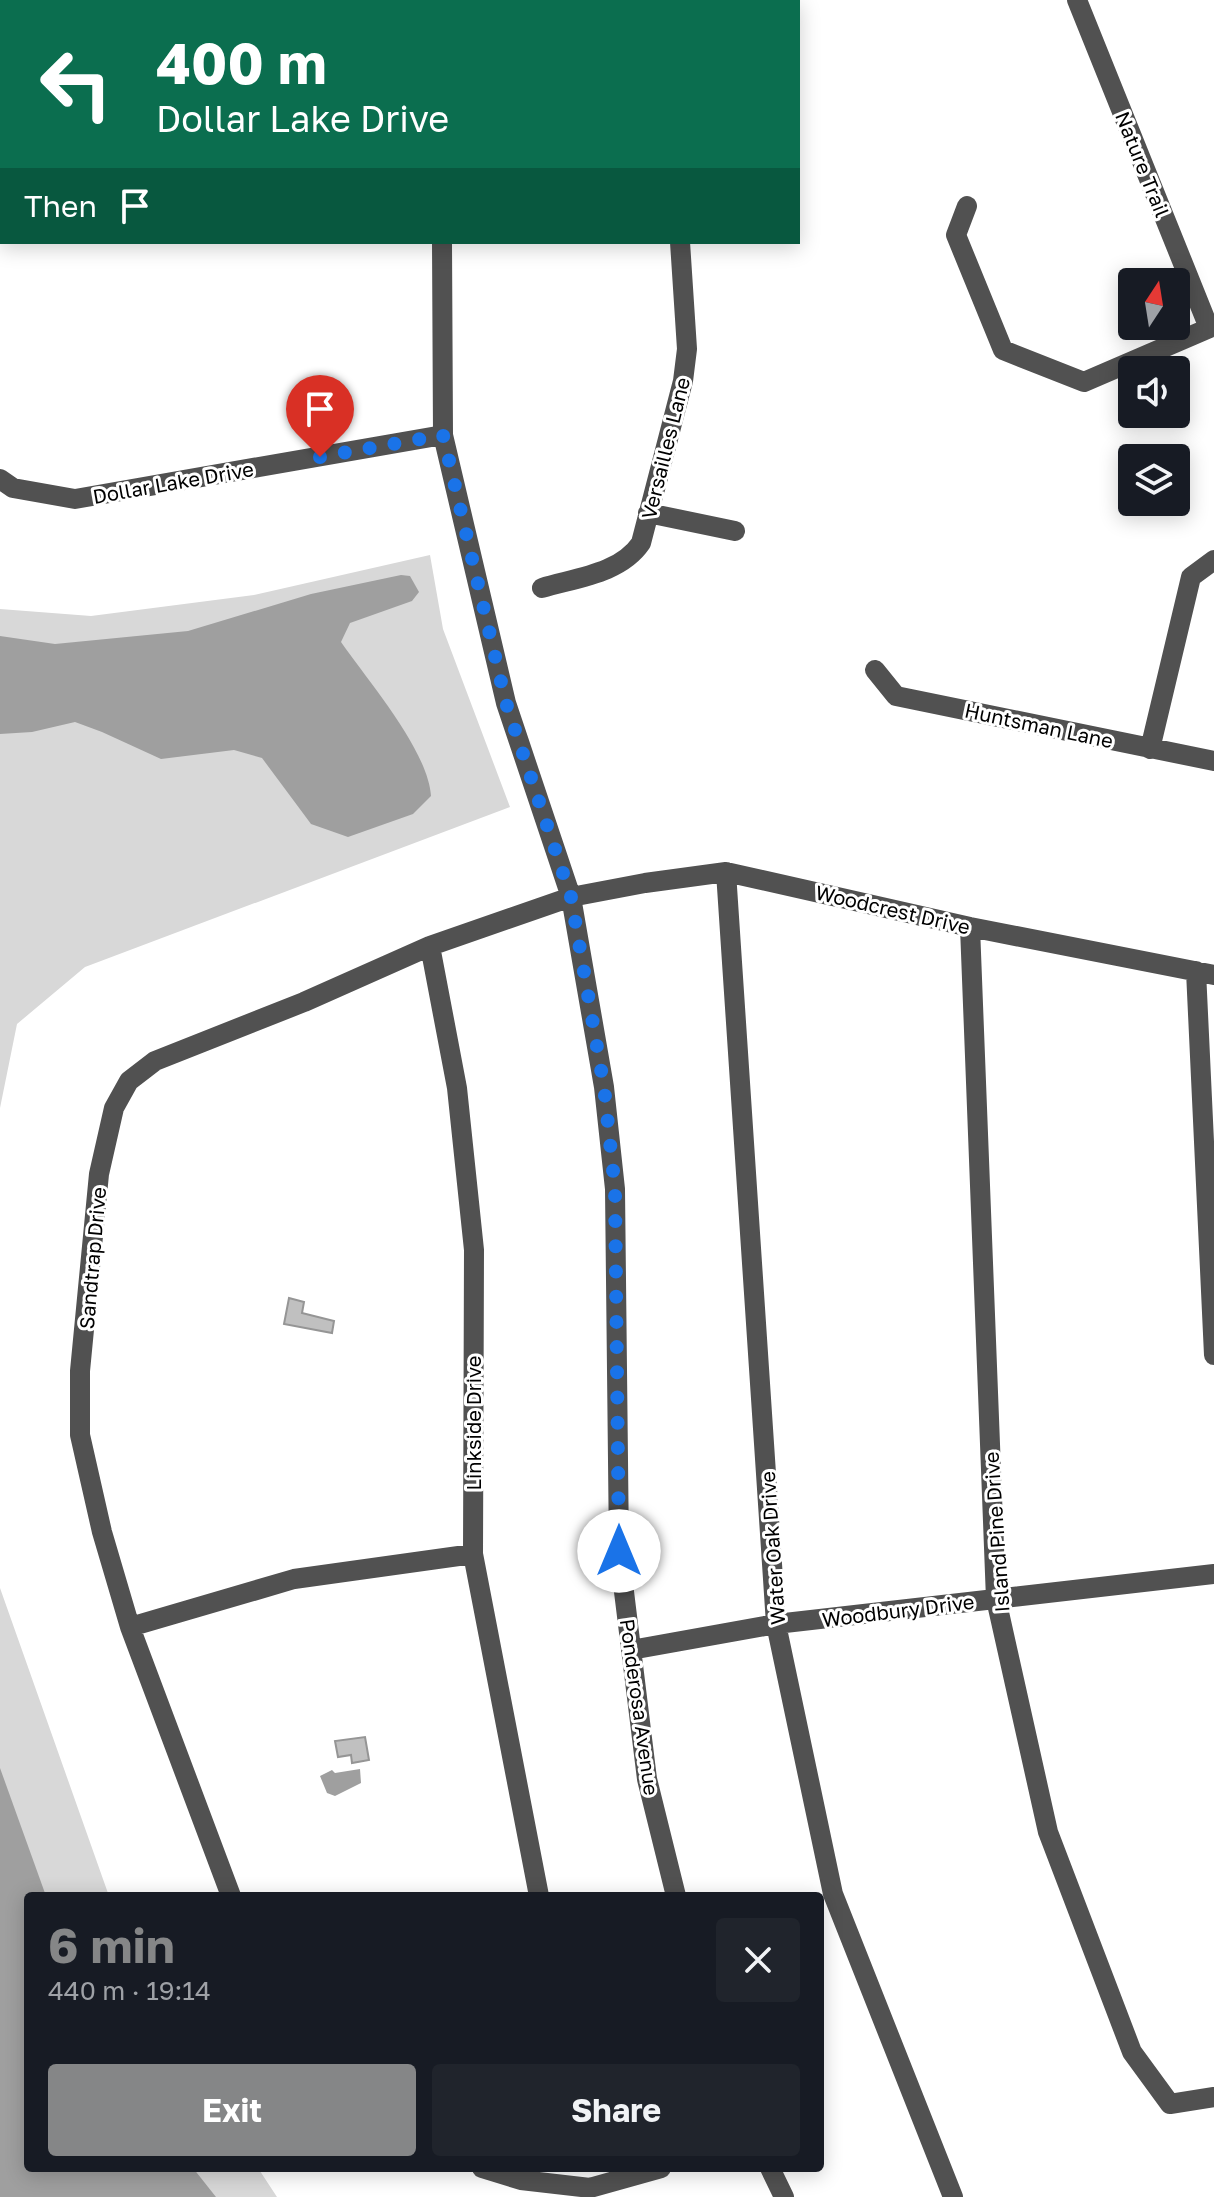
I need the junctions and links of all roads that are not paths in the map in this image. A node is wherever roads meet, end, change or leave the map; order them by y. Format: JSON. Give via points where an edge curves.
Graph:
{"nodes":[{"id":1,"x":1077,"y":0,"type":"edge"},
{"id":2,"x":967,"y":206,"type":"dead end"},
{"id":3,"x":442,"y":244,"type":"edge"},
{"id":4,"x":680,"y":244,"type":"edge"},
{"id":5,"x":1211,"y":327,"type":"edge"},
{"id":6,"x":443,"y":435,"type":"junction"},
{"id":7,"x":0,"y":479,"type":"edge"},
{"id":8,"x":648,"y":513,"type":"junction"},
{"id":9,"x":735,"y":531,"type":"dead end"},
{"id":10,"x":1214,"y":560,"type":"edge"},
{"id":11,"x":542,"y":588,"type":"dead end"},
{"id":12,"x":875,"y":670,"type":"dead end"},
{"id":13,"x":1150,"y":749,"type":"junction"},
{"id":14,"x":1214,"y":761,"type":"edge"},
{"id":15,"x":726,"y":872,"type":"junction"},
{"id":16,"x":571,"y":897,"type":"junction"},
{"id":17,"x":970,"y":927,"type":"junction"},
{"id":18,"x":430,"y":946,"type":"junction"},
{"id":19,"x":1205,"y":973,"type":"edge"},
{"id":20,"x":1214,"y":1355,"type":"edge"},
{"id":21,"x":473,"y":1554,"type":"junction"},
{"id":22,"x":1214,"y":1574,"type":"edge"},
{"id":23,"x":996,"y":1599,"type":"junction"},
{"id":24,"x":776,"y":1624,"type":"junction"},
{"id":25,"x":130,"y":1627,"type":"junction"},
{"id":26,"x":631,"y":1650,"type":"junction"},
{"id":27,"x":229,"y":1892,"type":"edge"},
{"id":28,"x":538,"y":1892,"type":"edge"},
{"id":29,"x":675,"y":1892,"type":"edge"},
{"id":30,"x":1214,"y":2097,"type":"edge"},
{"id":31,"x":495,"y":2172,"type":"edge"},
{"id":32,"x":632,"y":2172,"type":"edge"},
{"id":33,"x":772,"y":2172,"type":"edge"},
{"id":34,"x":589,"y":2178,"type":"edge"},
{"id":35,"x":784,"y":2197,"type":"edge"},
{"id":36,"x":953,"y":2197,"type":"edge"}],
"edges":[{"from":1,"to":5,"type":"street","name":"Nature Trail"},
{"from":2,"to":5,"type":"street","via":[[956,235],[1003,350],[1084,382]]},
{"from":3,"to":6,"type":"street","name":"Ponderosa Avenue"},
{"from":4,"to":8,"type":"street","name":"Versailles Lane","via":[[687,349]]},
{"from":6,"to":7,"type":"street","name":"Dollar Lake Drive","via":[[75,499],[13,488]]},
{"from":6,"to":16,"type":"street","name":"Ponderosa Avenue","via":[[506,703]]},
{"from":8,"to":9,"type":"street"},
{"from":8,"to":11,"type":"street","name":"Versailles Lane","via":[[641,543],[622,563]]},
{"from":10,"to":13,"type":"street","via":[[1191,577]]},
{"from":12,"to":13,"type":"street","name":"Huntsman Lane","via":[[896,696]]},
{"from":13,"to":14,"type":"street","name":"Huntsman Lane"},
{"from":15,"to":16,"type":"street","name":"Woodcrest Drive"},
{"from":15,"to":17,"type":"street","name":"Woodcrest Drive"},
{"from":15,"to":24,"type":"street","name":"Water Oak Drive"},
{"from":16,"to":18,"type":"street","name":"Sandtrap Drive"},
{"from":16,"to":26,"type":"street","name":"Ponderosa Avenue","via":[[604,1087],[615,1189],[619,1551]]},
{"from":17,"to":19,"type":"street","name":"Woodcrest Drive"},
{"from":17,"to":23,"type":"street","name":"Island Pine Drive"},
{"from":18,"to":21,"type":"street","name":"Linkside Drive","via":[[457,1088],[474,1250]]},
{"from":18,"to":25,"type":"street","name":"Sandtrap Drive","via":[[155,1061],[129,1081],[114,1108],[99,1174],[80,1371],[80,1435]]},
{"from":19,"to":20,"type":"street"},
{"from":21,"to":25,"type":"street","via":[[294,1579]]},
{"from":21,"to":28,"type":"street","name":"Linkside Drive"},
{"from":22,"to":23,"type":"street","name":"Woodbury Drive"},
{"from":23,"to":24,"type":"street","name":"Woodbury Drive"},
{"from":23,"to":30,"type":"street","name":"Island Pine Drive","via":[[1048,1832],[1132,2052],[1170,2104]]},
{"from":24,"to":26,"type":"street","name":"Woodbury Drive"},
{"from":24,"to":36,"type":"street","name":"Water Oak Drive","via":[[833,1894]]},
{"from":25,"to":27,"type":"street","name":"Sandtrap Drive"},
{"from":26,"to":29,"type":"street","name":"Ponderosa Avenue","via":[[647,1779]]},
{"from":31,"to":34,"type":"street","via":[[521,2180]]},
{"from":32,"to":34,"type":"street"},
{"from":33,"to":35,"type":"street"}]}
